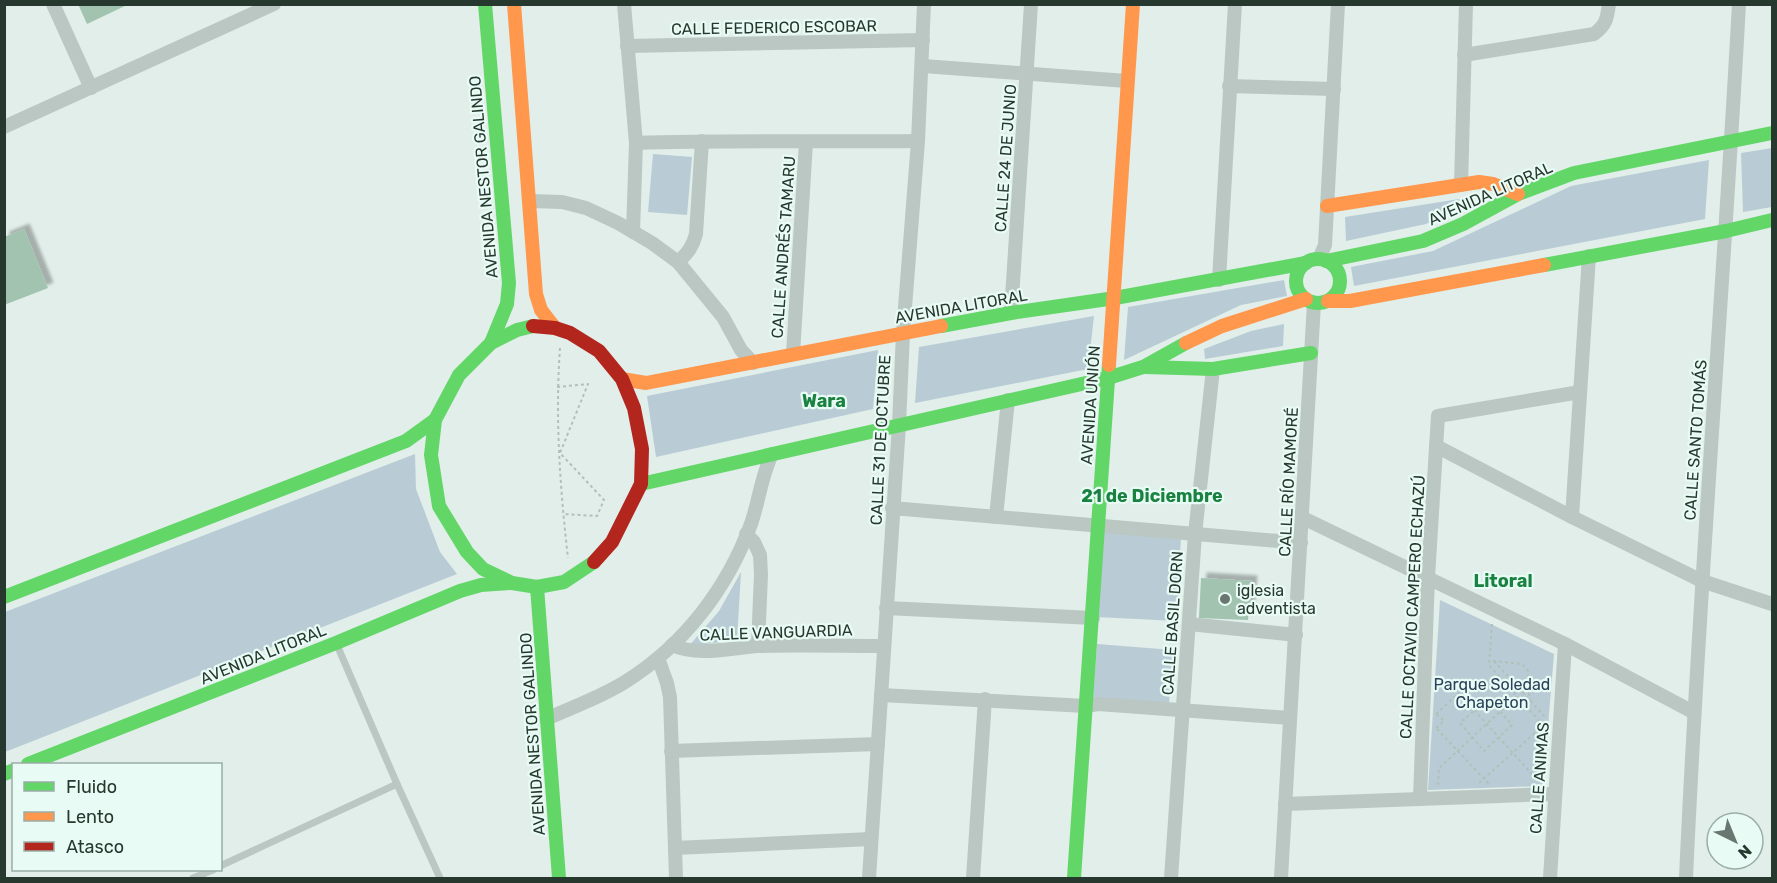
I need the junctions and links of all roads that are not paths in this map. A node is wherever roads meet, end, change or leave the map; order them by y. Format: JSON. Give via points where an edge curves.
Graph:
{"nodes":[{"id":1,"x":54,"y":4,"type":"edge"},
{"id":2,"x":274,"y":4,"type":"edge"},
{"id":3,"x":485,"y":4,"type":"edge"},
{"id":4,"x":514,"y":4,"type":"edge"},
{"id":5,"x":624,"y":4,"type":"edge"},
{"id":6,"x":924,"y":4,"type":"edge"},
{"id":7,"x":1030,"y":4,"type":"edge"},
{"id":8,"x":1133,"y":4,"type":"edge"},
{"id":9,"x":1235,"y":4,"type":"edge"},
{"id":10,"x":1338,"y":4,"type":"edge"},
{"id":11,"x":1466,"y":4,"type":"edge"},
{"id":12,"x":1609,"y":4,"type":"edge"},
{"id":13,"x":1739,"y":4,"type":"edge"},
{"id":14,"x":923,"y":40,"type":"junction"},
{"id":15,"x":627,"y":46,"type":"junction"},
{"id":16,"x":1464,"y":55,"type":"junction"},
{"id":17,"x":923,"y":66,"type":"junction"},
{"id":18,"x":1027,"y":74,"type":"junction"},
{"id":19,"x":1127,"y":81,"type":"junction"},
{"id":20,"x":1229,"y":86,"type":"junction"},
{"id":21,"x":91,"y":88,"type":"junction"},
{"id":22,"x":1334,"y":89,"type":"junction"},
{"id":23,"x":4,"y":127,"type":"edge"},
{"id":24,"x":1773,"y":132,"type":"edge"},
{"id":25,"x":702,"y":141,"type":"junction"},
{"id":26,"x":918,"y":141,"type":"junction"},
{"id":27,"x":1731,"y":141,"type":"junction"},
{"id":28,"x":806,"y":142,"type":"junction"},
{"id":29,"x":636,"y":143,"type":"junction"},
{"id":30,"x":1461,"y":185,"type":"junction"},
{"id":31,"x":1518,"y":194,"type":"junction"},
{"id":32,"x":529,"y":201,"type":"junction"},
{"id":33,"x":1327,"y":206,"type":"junction"},
{"id":34,"x":1773,"y":220,"type":"edge"},
{"id":35,"x":1726,"y":231,"type":"junction"},
{"id":36,"x":633,"y":232,"type":"junction"},
{"id":37,"x":1589,"y":256,"type":"junction"},
{"id":38,"x":1317,"y":261,"type":"junction"},
{"id":39,"x":678,"y":262,"type":"junction"},
{"id":40,"x":1219,"y":280,"type":"junction"},
{"id":41,"x":1114,"y":298,"type":"junction"},
{"id":42,"x":1310,"y":301,"type":"junction"},
{"id":43,"x":1328,"y":301,"type":"junction"},
{"id":44,"x":1011,"y":314,"type":"junction"},
{"id":45,"x":559,"y":329,"type":"junction"},
{"id":46,"x":903,"y":333,"type":"junction"},
{"id":47,"x":491,"y":344,"type":"junction"},
{"id":48,"x":1311,"y":352,"type":"junction"},
{"id":49,"x":792,"y":354,"type":"junction"},
{"id":50,"x":753,"y":363,"type":"junction"},
{"id":51,"x":1143,"y":367,"type":"junction"},
{"id":52,"x":1213,"y":369,"type":"junction"},
{"id":53,"x":1108,"y":378,"type":"junction"},
{"id":54,"x":622,"y":379,"type":"junction"},
{"id":55,"x":1580,"y":392,"type":"junction"},
{"id":56,"x":1008,"y":400,"type":"junction"},
{"id":57,"x":435,"y":420,"type":"junction"},
{"id":58,"x":899,"y":425,"type":"junction"},
{"id":59,"x":1436,"y":446,"type":"junction"},
{"id":60,"x":772,"y":454,"type":"junction"},
{"id":61,"x":641,"y":484,"type":"junction"},
{"id":62,"x":892,"y":508,"type":"junction"},
{"id":63,"x":996,"y":517,"type":"junction"},
{"id":64,"x":1572,"y":517,"type":"junction"},
{"id":65,"x":1303,"y":518,"type":"junction"},
{"id":66,"x":1099,"y":525,"type":"junction"},
{"id":67,"x":746,"y":534,"type":"junction"},
{"id":68,"x":1195,"y":534,"type":"junction"},
{"id":69,"x":1301,"y":543,"type":"junction"},
{"id":70,"x":1428,"y":577,"type":"junction"},
{"id":71,"x":1702,"y":581,"type":"junction"},
{"id":72,"x":512,"y":583,"type":"junction"},
{"id":73,"x":537,"y":587,"type":"junction"},
{"id":74,"x":4,"y":597,"type":"edge"},
{"id":75,"x":1773,"y":604,"type":"edge"},
{"id":76,"x":886,"y":608,"type":"junction"},
{"id":77,"x":1093,"y":618,"type":"junction"},
{"id":78,"x":1189,"y":624,"type":"junction"},
{"id":79,"x":1296,"y":635,"type":"junction"},
{"id":80,"x":336,"y":643,"type":"junction"},
{"id":81,"x":1565,"y":644,"type":"junction"},
{"id":82,"x":672,"y":645,"type":"junction"},
{"id":83,"x":758,"y":646,"type":"junction"},
{"id":84,"x":883,"y":646,"type":"junction"},
{"id":85,"x":658,"y":658,"type":"junction"},
{"id":86,"x":881,"y":695,"type":"junction"},
{"id":87,"x":985,"y":699,"type":"junction"},
{"id":88,"x":1086,"y":706,"type":"junction"},
{"id":89,"x":1183,"y":710,"type":"junction"},
{"id":90,"x":1693,"y":712,"type":"junction"},
{"id":91,"x":1290,"y":718,"type":"junction"},
{"id":92,"x":546,"y":719,"type":"junction"},
{"id":93,"x":878,"y":744,"type":"junction"},
{"id":94,"x":672,"y":751,"type":"junction"},
{"id":95,"x":33,"y":763,"type":"edge"},
{"id":96,"x":397,"y":784,"type":"junction"},
{"id":97,"x":1549,"y":790,"type":"junction"},
{"id":98,"x":1420,"y":799,"type":"junction"},
{"id":99,"x":1285,"y":804,"type":"junction"},
{"id":100,"x":872,"y":839,"type":"junction"},
{"id":101,"x":675,"y":848,"type":"junction"},
{"id":102,"x":222,"y":865,"type":"edge"},
{"id":103,"x":211,"y":871,"type":"edge"},
{"id":104,"x":193,"y":879,"type":"edge"},
{"id":105,"x":440,"y":879,"type":"edge"},
{"id":106,"x":559,"y":879,"type":"edge"},
{"id":107,"x":676,"y":879,"type":"edge"},
{"id":108,"x":869,"y":879,"type":"edge"},
{"id":109,"x":973,"y":879,"type":"edge"},
{"id":110,"x":1074,"y":879,"type":"edge"},
{"id":111,"x":1171,"y":879,"type":"edge"},
{"id":112,"x":1281,"y":879,"type":"edge"},
{"id":113,"x":1550,"y":879,"type":"edge"},
{"id":114,"x":1686,"y":879,"type":"edge"}],
"edges":[{"from":1,"to":21,"type":"street"},
{"from":2,"to":21,"type":"street"},
{"from":3,"to":47,"type":"main road","name":"AVENIDA NESTOR GALINDO","via":[[509,283],[507,304]]},
{"from":4,"to":32,"type":"main road"},
{"from":5,"to":15,"type":"street"},
{"from":6,"to":14,"type":"street","name":"CALLE 31 DE OCTUBRE"},
{"from":7,"to":18,"type":"street","name":"CALLE 24 DE JUNIO"},
{"from":8,"to":19,"type":"main road","name":"AVENIDA UNIÓN"},
{"from":9,"to":20,"type":"street"},
{"from":10,"to":22,"type":"street"},
{"from":11,"to":16,"type":"street"},
{"from":12,"to":16,"type":"street","via":[[1603,27],[1594,34]]},
{"from":13,"to":27,"type":"street","name":"CALLE SANTO TOMÁS"},
{"from":14,"to":15,"type":"street","name":"CALLE FEDERICO ESCOBAR"},
{"from":14,"to":17,"type":"street","name":"CALLE 31 DE OCTUBRE"},
{"from":15,"to":29,"type":"street"},
{"from":16,"to":30,"type":"street"},
{"from":17,"to":18,"type":"street"},
{"from":17,"to":26,"type":"street","name":"CALLE 31 DE OCTUBRE"},
{"from":18,"to":19,"type":"street"},
{"from":18,"to":44,"type":"street","name":"CALLE 24 DE JUNIO"},
{"from":19,"to":41,"type":"main road","name":"AVENIDA UNIÓN"},
{"from":20,"to":22,"type":"street"},
{"from":20,"to":40,"type":"street"},
{"from":21,"to":23,"type":"street"},
{"from":22,"to":33,"type":"street"},
{"from":24,"to":27,"type":"main road","name":"AVENIDA LITORAL"},
{"from":25,"to":28,"type":"street"},
{"from":25,"to":29,"type":"street"},
{"from":25,"to":39,"type":"street","via":[[696,234],[689,253]]},
{"from":26,"to":28,"type":"street"},
{"from":26,"to":46,"type":"street","name":"CALLE 31 DE OCTUBRE"},
{"from":27,"to":31,"type":"main road","name":"AVENIDA LITORAL","via":[[1574,174]]},
{"from":27,"to":35,"type":"street","name":"CALLE SANTO TOMÁS"},
{"from":28,"to":49,"type":"street","name":"CALLE ANDRÉS TAMARU"},
{"from":29,"to":36,"type":"street"},
{"from":30,"to":31,"type":"main road","via":[[1493,184]]},
{"from":30,"to":33,"type":"main road"},
{"from":31,"to":38,"type":"main road","name":"AVENIDA LITORAL","via":[[1424,241]]},
{"from":32,"to":36,"type":"street","via":[[562,202],[586,208]]},
{"from":32,"to":45,"type":"main road","via":[[536,294],[541,310]]},
{"from":33,"to":38,"type":"street","via":[[1325,245]]},
{"from":34,"to":35,"type":"main road"},
{"from":35,"to":37,"type":"main road"},
{"from":35,"to":71,"type":"street","name":"CALLE SANTO TOMÁS"},
{"from":36,"to":39,"type":"street"},
{"from":37,"to":43,"type":"main road","via":[[1350,301]]},
{"from":37,"to":55,"type":"street"},
{"from":38,"to":40,"type":"main road","name":"AVENIDA LITORAL"},
{"from":38,"to":42,"type":"main road","via":[[1298,274],[1296,282]]},
{"from":38,"to":43,"type":"main road","via":[[1337,269],[1340,276],[1338,290]]},
{"from":39,"to":50,"type":"street","via":[[723,317]]},
{"from":40,"to":41,"type":"main road","name":"AVENIDA LITORAL"},
{"from":41,"to":44,"type":"main road","name":"AVENIDA LITORAL"},
{"from":41,"to":53,"type":"main road","name":"AVENIDA UNIÓN"},
{"from":42,"to":43,"type":"main road"},
{"from":42,"to":48,"type":"street","name":"CALLE RÍO MAMORÉ"},
{"from":42,"to":51,"type":"main road","via":[[1222,326]]},
{"from":44,"to":46,"type":"main road","name":"AVENIDA LITORAL"},
{"from":45,"to":47,"type":"main road","via":[[533,326]]},
{"from":45,"to":54,"type":"main road","via":[[599,351]]},
{"from":46,"to":49,"type":"main road","name":"AVENIDA LITORAL"},
{"from":46,"to":58,"type":"street","name":"CALLE 31 DE OCTUBRE"},
{"from":47,"to":57,"type":"main road","via":[[459,375]]},
{"from":48,"to":52,"type":"main road"},
{"from":48,"to":65,"type":"street","name":"CALLE RÍO MAMORÉ"},
{"from":49,"to":50,"type":"main road","name":"AVENIDA LITORAL"},
{"from":50,"to":54,"type":"main road","name":"AVENIDA LITORAL","via":[[646,383]]},
{"from":51,"to":52,"type":"main road"},
{"from":51,"to":53,"type":"main road"},
{"from":52,"to":68,"type":"street","name":"CALLE BASIL DORN"},
{"from":53,"to":56,"type":"main road"},
{"from":53,"to":66,"type":"main road","name":"AVENIDA UNIÓN"},
{"from":54,"to":61,"type":"main road","via":[[634,408],[642,449]]},
{"from":55,"to":59,"type":"street","name":"CALLE OCTAVIO CAMPERO ECHAZÚ","via":[[1438,416]]},
{"from":55,"to":64,"type":"street"},
{"from":56,"to":58,"type":"main road"},
{"from":56,"to":63,"type":"street"},
{"from":57,"to":72,"type":"main road","via":[[430,455],[439,506],[467,552],[483,569]]},
{"from":57,"to":74,"type":"main road","via":[[406,441]]},
{"from":58,"to":60,"type":"main road"},
{"from":58,"to":62,"type":"street","name":"CALLE 31 DE OCTUBRE"},
{"from":59,"to":64,"type":"street"},
{"from":59,"to":70,"type":"street","name":"CALLE OCTAVIO CAMPERO ECHAZÚ"},
{"from":60,"to":61,"type":"main road"},
{"from":60,"to":67,"type":"street"},
{"from":61,"to":73,"type":"main road","via":[[612,542],[592,564],[564,582]]},
{"from":62,"to":63,"type":"street"},
{"from":62,"to":76,"type":"street","name":"CALLE 31 DE OCTUBRE"},
{"from":63,"to":66,"type":"street"},
{"from":64,"to":71,"type":"street"},
{"from":65,"to":69,"type":"street","name":"CALLE RÍO MAMORÉ"},
{"from":65,"to":70,"type":"street"},
{"from":66,"to":68,"type":"street"},
{"from":66,"to":77,"type":"main road","name":"AVENIDA UNIÓN"},
{"from":67,"to":82,"type":"street","via":[[723,585],[688,631]]},
{"from":67,"to":83,"type":"street","via":[[760,555]]},
{"from":68,"to":69,"type":"street"},
{"from":68,"to":78,"type":"street","name":"CALLE BASIL DORN"},
{"from":69,"to":79,"type":"street","name":"CALLE RÍO MAMORÉ"},
{"from":70,"to":81,"type":"street"},
{"from":70,"to":98,"type":"street","name":"CALLE OCTAVIO CAMPERO ECHAZÚ"},
{"from":71,"to":75,"type":"street"},
{"from":71,"to":90,"type":"street","name":"CALLE SANTO TOMÁS"},
{"from":72,"to":73,"type":"main road"},
{"from":72,"to":80,"type":"main road","name":"AVENIDA LITORAL","via":[[460,591]]},
{"from":73,"to":92,"type":"main road","name":"AVENIDA NESTOR GALINDO"},
{"from":76,"to":77,"type":"street"},
{"from":76,"to":84,"type":"street","name":"CALLE 31 DE OCTUBRE"},
{"from":77,"to":88,"type":"main road","name":"AVENIDA UNIÓN"},
{"from":78,"to":79,"type":"street"},
{"from":78,"to":89,"type":"street","name":"CALLE BASIL DORN"},
{"from":79,"to":91,"type":"street","name":"CALLE RÍO MAMORÉ"},
{"from":80,"to":95,"type":"main road","name":"AVENIDA LITORAL"},
{"from":80,"to":96,"type":"lane"},
{"from":81,"to":90,"type":"street"},
{"from":81,"to":97,"type":"street","name":"CALLE ANIMAS"},
{"from":82,"to":83,"type":"street","name":"CALLE VANGUARDIA","via":[[694,651]]},
{"from":82,"to":85,"type":"street"},
{"from":83,"to":84,"type":"street","name":"CALLE VANGUARDIA"},
{"from":84,"to":86,"type":"street","name":"CALLE 31 DE OCTUBRE"},
{"from":85,"to":92,"type":"street","via":[[623,683]]},
{"from":85,"to":94,"type":"street","via":[[670,697]]},
{"from":86,"to":87,"type":"street"},
{"from":86,"to":93,"type":"street","name":"CALLE 31 DE OCTUBRE"},
{"from":87,"to":88,"type":"street"},
{"from":87,"to":109,"type":"street"},
{"from":88,"to":89,"type":"street"},
{"from":88,"to":110,"type":"main road","name":"AVENIDA UNIÓN"},
{"from":89,"to":91,"type":"street"},
{"from":89,"to":111,"type":"street","name":"CALLE BASIL DORN"},
{"from":90,"to":114,"type":"street","name":"CALLE SANTO TOMÁS"},
{"from":91,"to":99,"type":"street","name":"CALLE RÍO MAMORÉ"},
{"from":92,"to":106,"type":"main road","name":"AVENIDA NESTOR GALINDO"},
{"from":93,"to":94,"type":"street"},
{"from":93,"to":100,"type":"street","name":"CALLE 31 DE OCTUBRE"},
{"from":94,"to":101,"type":"street"},
{"from":96,"to":102,"type":"lane"},
{"from":96,"to":105,"type":"lane"},
{"from":97,"to":98,"type":"street"},
{"from":97,"to":113,"type":"street","name":"CALLE ANIMAS"},
{"from":98,"to":99,"type":"street"},
{"from":99,"to":112,"type":"street","name":"CALLE RÍO MAMORÉ"},
{"from":100,"to":101,"type":"street"},
{"from":100,"to":108,"type":"street","name":"CALLE 31 DE OCTUBRE"},
{"from":101,"to":107,"type":"street"},
{"from":103,"to":104,"type":"lane"}]}
